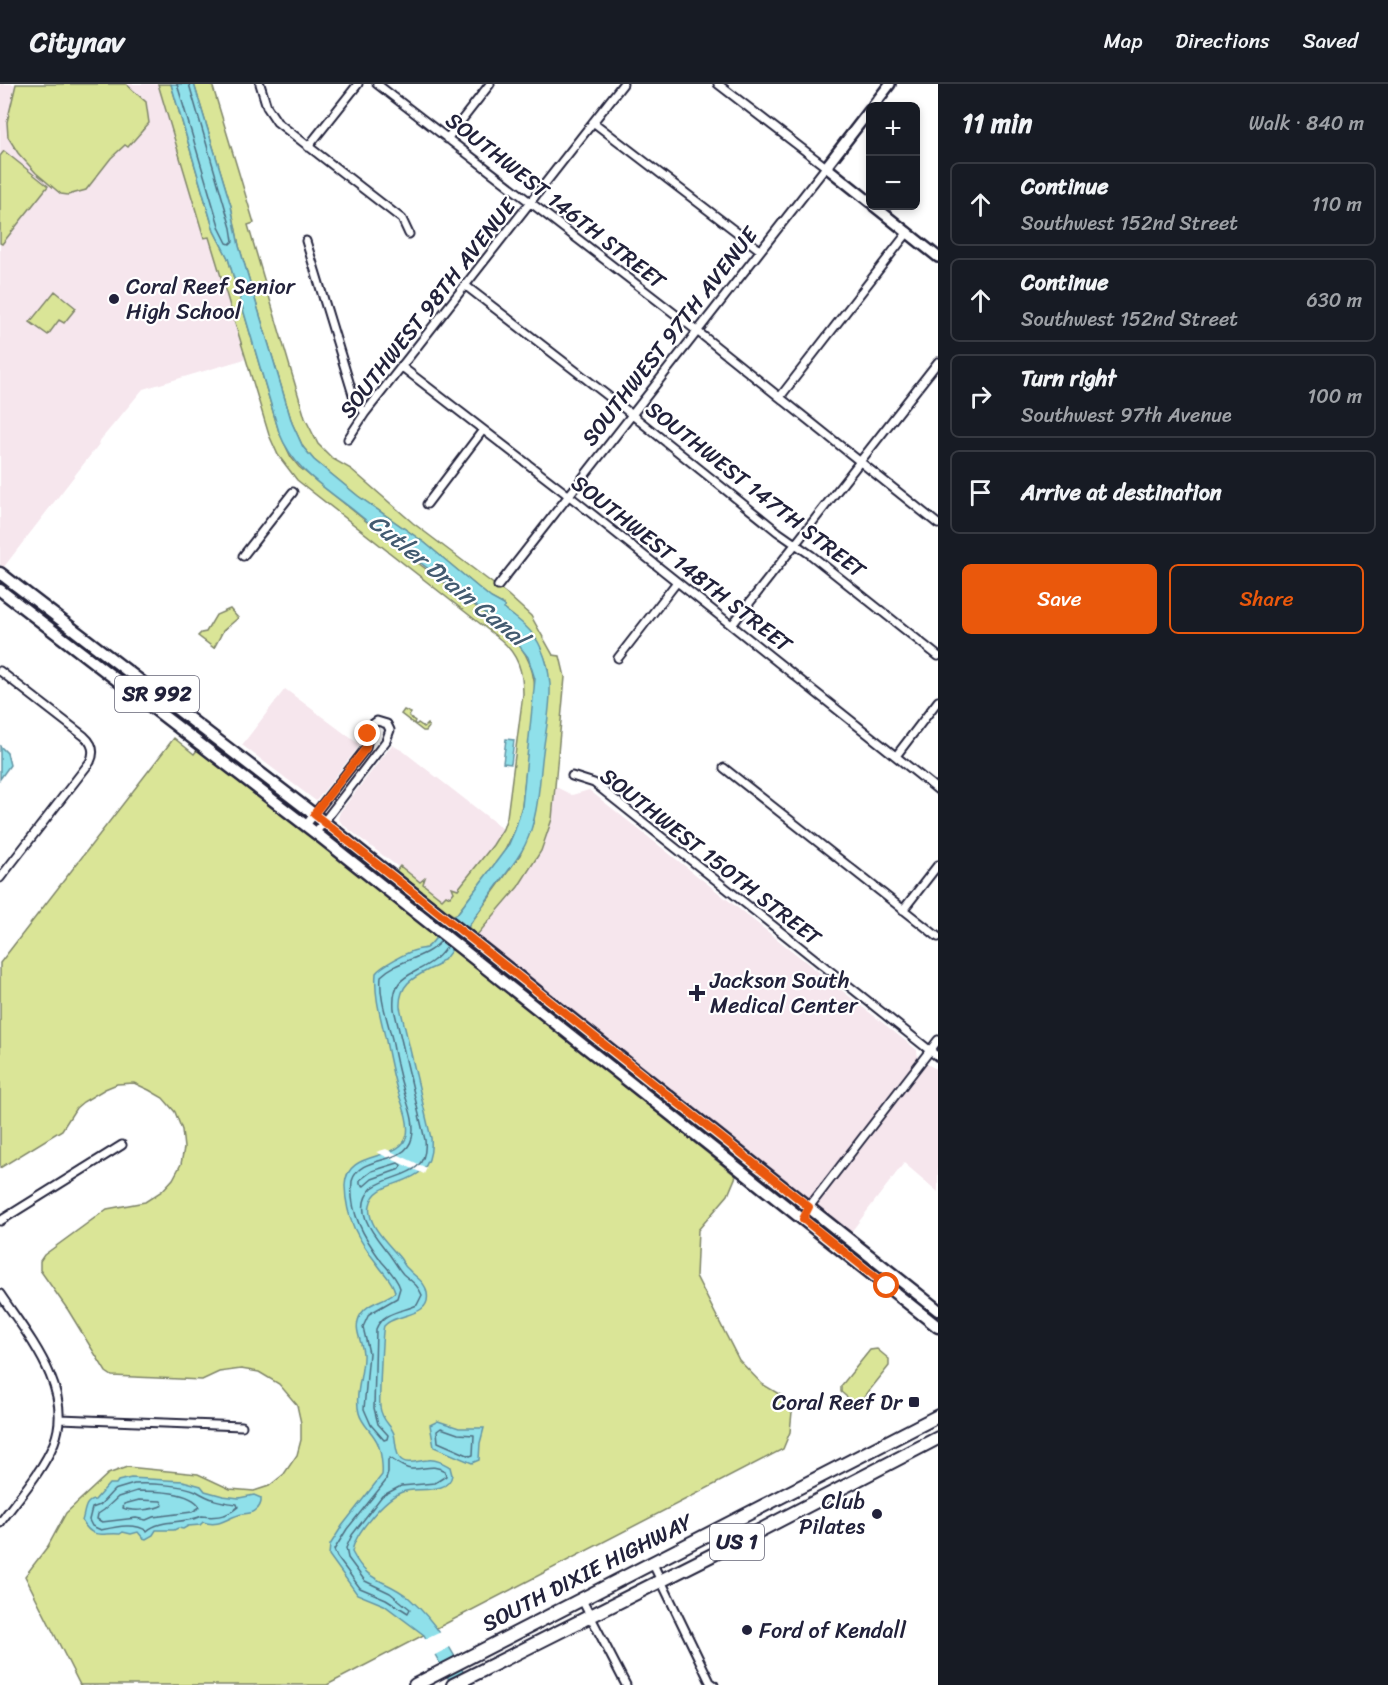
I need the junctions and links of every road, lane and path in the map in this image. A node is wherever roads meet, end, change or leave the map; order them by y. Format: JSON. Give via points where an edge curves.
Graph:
{"nodes":[{"id":1,"x":261,"y":84,"type":"edge"},
{"id":2,"x":358,"y":84,"type":"edge"},
{"id":3,"x":377,"y":84,"type":"edge"},
{"id":4,"x":490,"y":84,"type":"edge"},
{"id":5,"x":623,"y":84,"type":"edge"},
{"id":6,"x":717,"y":84,"type":"edge"},
{"id":7,"x":890,"y":84,"type":"edge"},
{"id":8,"x":876,"y":102,"type":"edge"},
{"id":9,"x":866,"y":116,"type":"edge"},
{"id":10,"x":593,"y":122,"type":"junction"},
{"id":11,"x":447,"y":138,"type":"junction"},
{"id":12,"x":308,"y":147,"type":"junction"},
{"id":13,"x":826,"y":167,"type":"junction"},
{"id":14,"x":866,"y":199,"type":"edge"},
{"id":15,"x":531,"y":203,"type":"junction"},
{"id":16,"x":879,"y":210,"type":"edge"},
{"id":17,"x":908,"y":232,"type":"junction"},
{"id":18,"x":410,"y":234,"type":"dead end"},
{"id":19,"x":306,"y":241,"type":"dead end"},
{"id":20,"x":760,"y":250,"type":"junction"},
{"id":21,"x":938,"y":257,"type":"edge"},
{"id":22,"x":466,"y":286,"type":"junction"},
{"id":23,"x":697,"y":331,"type":"junction"},
{"id":24,"x":938,"y":362,"type":"edge"},
{"id":25,"x":402,"y":367,"type":"junction"},
{"id":26,"x":780,"y":397,"type":"junction"},
{"id":27,"x":366,"y":413,"type":"junction"},
{"id":28,"x":633,"y":414,"type":"junction"},
{"id":29,"x":483,"y":430,"type":"junction"},
{"id":30,"x":348,"y":439,"type":"dead end"},
{"id":31,"x":860,"y":461,"type":"junction"},
{"id":32,"x":293,"y":492,"type":"dead end"},
{"id":33,"x":569,"y":496,"type":"junction"},
{"id":34,"x":427,"y":504,"type":"dead end"},
{"id":35,"x":938,"y":524,"type":"edge"},
{"id":36,"x":795,"y":544,"type":"junction"},
{"id":37,"x":243,"y":556,"type":"dead end"},
{"id":38,"x":0,"y":573,"type":"edge"},
{"id":39,"x":677,"y":582,"type":"junction"},
{"id":40,"x":498,"y":586,"type":"dead end"},
{"id":41,"x":0,"y":590,"type":"edge"},
{"id":42,"x":732,"y":625,"type":"junction"},
{"id":43,"x":938,"y":656,"type":"edge"},
{"id":44,"x":618,"y":658,"type":"dead end"},
{"id":45,"x":0,"y":671,"type":"edge"},
{"id":46,"x":938,"y":701,"type":"edge"},
{"id":47,"x":896,"y":756,"type":"junction"},
{"id":48,"x":724,"y":768,"type":"dead end"},
{"id":49,"x":572,"y":776,"type":"dead end"},
{"id":50,"x":938,"y":790,"type":"edge"},
{"id":51,"x":314,"y":814,"type":"junction"},
{"id":52,"x":324,"y":822,"type":"junction"},
{"id":53,"x":306,"y":825,"type":"junction"},
{"id":54,"x":316,"y":832,"type":"junction"},
{"id":55,"x":938,"y":865,"type":"edge"},
{"id":56,"x":0,"y":878,"type":"edge"},
{"id":57,"x":903,"y":910,"type":"junction"},
{"id":58,"x":938,"y":937,"type":"edge"},
{"id":59,"x":938,"y":1040,"type":"edge"},
{"id":60,"x":930,"y":1050,"type":"junction"},
{"id":61,"x":938,"y":1057,"type":"edge"},
{"id":62,"x":122,"y":1145,"type":"dead end"},
{"id":63,"x":809,"y":1207,"type":"junction"},
{"id":64,"x":803,"y":1219,"type":"junction"},
{"id":65,"x":0,"y":1221,"type":"edge"},
{"id":66,"x":902,"y":1283,"type":"junction"},
{"id":67,"x":888,"y":1287,"type":"junction"},
{"id":68,"x":0,"y":1294,"type":"edge"},
{"id":69,"x":938,"y":1310,"type":"edge"},
{"id":70,"x":938,"y":1327,"type":"edge"},
{"id":71,"x":938,"y":1416,"type":"edge"},
{"id":72,"x":60,"y":1419,"type":"junction"},
{"id":73,"x":242,"y":1426,"type":"dead end"},
{"id":74,"x":938,"y":1438,"type":"edge"},
{"id":75,"x":818,"y":1477,"type":"junction"},
{"id":76,"x":826,"y":1495,"type":"junction"},
{"id":77,"x":0,"y":1523,"type":"edge"},
{"id":78,"x":652,"y":1562,"type":"junction"},
{"id":79,"x":660,"y":1580,"type":"junction"},
{"id":80,"x":581,"y":1599,"type":"junction"},
{"id":81,"x":590,"y":1616,"type":"junction"},
{"id":82,"x":710,"y":1684,"type":"edge"},
{"id":83,"x":415,"y":1685,"type":"edge"},
{"id":84,"x":453,"y":1685,"type":"edge"},
{"id":85,"x":626,"y":1685,"type":"edge"}],
"edges":[{"from":1,"to":12,"type":"street","via":[[271,116]]},
{"from":2,"to":12,"type":"street"},
{"from":3,"to":11,"type":"street","name":"SOUTHWEST 146TH STREET"},
{"from":4,"to":11,"type":"street"},
{"from":5,"to":10,"type":"street","name":"SOUTHWEST 98TH AVENUE"},
{"from":6,"to":13,"type":"street"},
{"from":7,"to":8,"type":"street","name":"SOUTHWEST 97TH AVENUE"},
{"from":9,"to":13,"type":"street","name":"SOUTHWEST 97TH AVENUE"},
{"from":10,"to":15,"type":"street","name":"SOUTHWEST 98TH AVENUE"},
{"from":10,"to":20,"type":"street"},
{"from":11,"to":15,"type":"street","name":"SOUTHWEST 146TH STREET"},
{"from":12,"to":18,"type":"street","via":[[402,219]]},
{"from":13,"to":14,"type":"street"},
{"from":13,"to":20,"type":"street","name":"SOUTHWEST 97TH AVENUE"},
{"from":15,"to":22,"type":"street","name":"SOUTHWEST 98TH AVENUE"},
{"from":15,"to":23,"type":"street","name":"SOUTHWEST 146TH STREET"},
{"from":16,"to":17,"type":"street"},
{"from":17,"to":21,"type":"street"},
{"from":17,"to":26,"type":"street"},
{"from":19,"to":27,"type":"street","via":[[354,398]]},
{"from":20,"to":23,"type":"street","name":"SOUTHWEST 97TH AVENUE"},
{"from":22,"to":25,"type":"street","name":"SOUTHWEST 98TH AVENUE"},
{"from":22,"to":28,"type":"street","name":"SOUTHWEST 147TH STREET"},
{"from":23,"to":26,"type":"street","name":"SOUTHWEST 146TH STREET"},
{"from":23,"to":28,"type":"street","name":"SOUTHWEST 97TH AVENUE"},
{"from":24,"to":31,"type":"street"},
{"from":25,"to":27,"type":"street","name":"SOUTHWEST 98TH AVENUE"},
{"from":25,"to":29,"type":"street","name":"SOUTHWEST 148TH STREET"},
{"from":26,"to":31,"type":"street","name":"SOUTHWEST 146TH STREET"},
{"from":27,"to":30,"type":"street","name":"SOUTHWEST 98TH AVENUE"},
{"from":28,"to":33,"type":"street","name":"SOUTHWEST 97TH AVENUE"},
{"from":28,"to":36,"type":"street","name":"SOUTHWEST 147TH STREET"},
{"from":29,"to":33,"type":"street","name":"SOUTHWEST 148TH STREET"},
{"from":29,"to":34,"type":"street"},
{"from":31,"to":35,"type":"street","name":"SOUTHWEST 146TH STREET"},
{"from":31,"to":36,"type":"street"},
{"from":32,"to":37,"type":"street"},
{"from":33,"to":39,"type":"street","name":"SOUTHWEST 148TH STREET"},
{"from":33,"to":40,"type":"street","name":"SOUTHWEST 97TH AVENUE"},
{"from":36,"to":42,"type":"street"},
{"from":36,"to":43,"type":"street","name":"SOUTHWEST 147TH STREET"},
{"from":38,"to":51,"type":"main road","number":"SR 992"},
{"from":39,"to":42,"type":"street","name":"SOUTHWEST 148TH STREET"},
{"from":39,"to":44,"type":"street"},
{"from":41,"to":53,"type":"main road","number":"SR 992"},
{"from":42,"to":47,"type":"street","name":"SOUTHWEST 148TH STREET"},
{"from":45,"to":56,"type":"street","via":[[84,736],[93,750],[90,762]]},
{"from":46,"to":47,"type":"street"},
{"from":47,"to":50,"type":"street","name":"SOUTHWEST 148TH STREET"},
{"from":48,"to":57,"type":"street"},
{"from":49,"to":60,"type":"street","name":"SOUTHWEST 150TH STREET","via":[[594,783]]},
{"from":51,"to":52,"type":"main road","number":"SR 992"},
{"from":51,"to":52,"type":"street","via":[[366,748],[370,726],[376,721],[387,724],[390,730],[386,741]]},
{"from":51,"to":53,"type":"street"},
{"from":52,"to":54,"type":"street"},
{"from":52,"to":63,"type":"main road","number":"SR 992"},
{"from":53,"to":54,"type":"main road","number":"SR 992"},
{"from":54,"to":64,"type":"main road","number":"SR 992"},
{"from":55,"to":57,"type":"street"},
{"from":57,"to":58,"type":"street"},
{"from":59,"to":60,"type":"street"},
{"from":60,"to":61,"type":"street","name":"SOUTHWEST 150TH STREET"},
{"from":60,"to":63,"type":"street"},
{"from":62,"to":65,"type":"street"},
{"from":63,"to":64,"type":"street"},
{"from":63,"to":66,"type":"main road","number":"SR 992"},
{"from":64,"to":67,"type":"main road","number":"SR 992"},
{"from":66,"to":67,"type":"main road"},
{"from":66,"to":69,"type":"main road","number":"SR 992"},
{"from":67,"to":70,"type":"main road","number":"SR 992"},
{"from":68,"to":72,"type":"street","via":[[50,1376]]},
{"from":71,"to":75,"type":"highway","name":"SOUTH DIXIE HIGHWAY","number":"US 1"},
{"from":72,"to":73,"type":"street"},
{"from":72,"to":77,"type":"street","via":[[47,1457]]},
{"from":74,"to":76,"type":"highway","name":"SOUTH DIXIE HIGHWAY","number":"US 1"},
{"from":75,"to":76,"type":"street"},
{"from":75,"to":78,"type":"highway","name":"SOUTH DIXIE HIGHWAY","number":"US 1"},
{"from":76,"to":79,"type":"highway","name":"SOUTH DIXIE HIGHWAY","number":"US 1"},
{"from":78,"to":79,"type":"street"},
{"from":78,"to":80,"type":"highway","name":"SOUTH DIXIE HIGHWAY","number":"US 1"},
{"from":79,"to":81,"type":"highway","name":"SOUTH DIXIE HIGHWAY","number":"US 1"},
{"from":79,"to":82,"type":"street"},
{"from":80,"to":81,"type":"street"},
{"from":80,"to":83,"type":"highway","name":"SOUTH DIXIE HIGHWAY","number":"US 1"},
{"from":81,"to":84,"type":"highway","name":"SOUTH DIXIE HIGHWAY","number":"US 1"},
{"from":81,"to":85,"type":"street"}]}
